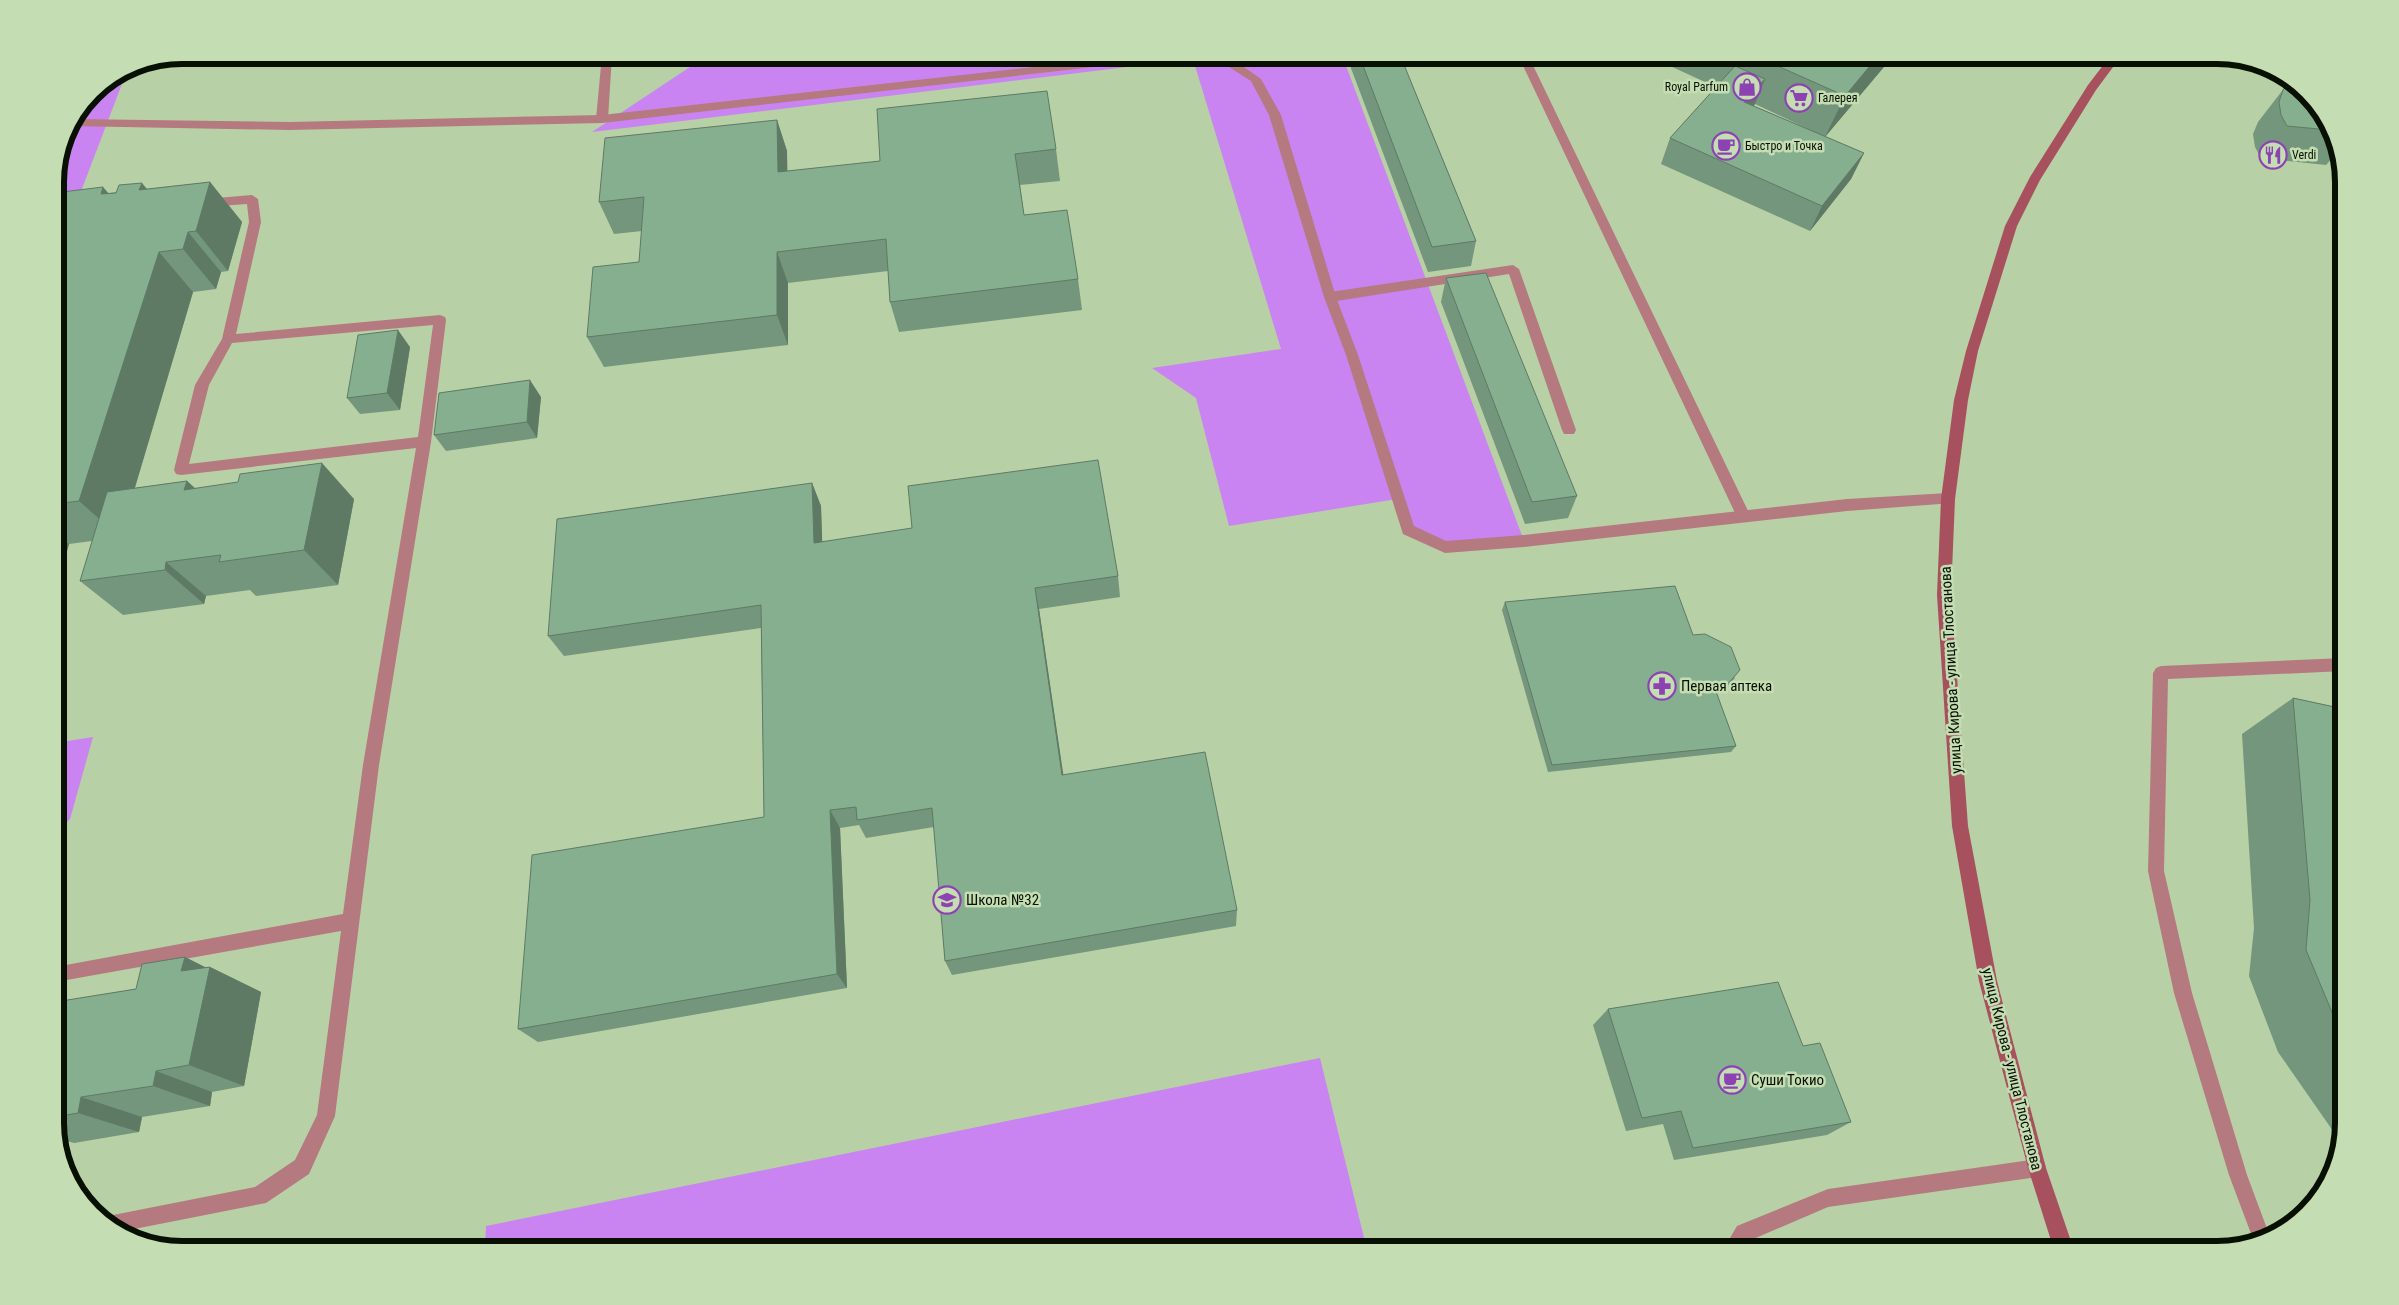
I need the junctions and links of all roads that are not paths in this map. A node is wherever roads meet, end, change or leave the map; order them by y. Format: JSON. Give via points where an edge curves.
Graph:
{"nodes":[{"id":1,"x":606,"y":64,"type":"edge"},
{"id":2,"x":1093,"y":64,"type":"edge"},
{"id":3,"x":1233,"y":64,"type":"edge"},
{"id":4,"x":1527,"y":64,"type":"edge"},
{"id":5,"x":2111,"y":64,"type":"edge"},
{"id":6,"x":602,"y":119,"type":"junction"},
{"id":7,"x":79,"y":124,"type":"edge"},
{"id":8,"x":193,"y":204,"type":"edge"},
{"id":9,"x":1330,"y":297,"type":"junction"},
{"id":10,"x":228,"y":339,"type":"junction"},
{"id":11,"x":1569,"y":430,"type":"dead end"},
{"id":12,"x":424,"y":442,"type":"junction"},
{"id":13,"x":1948,"y":499,"type":"junction"},
{"id":14,"x":1744,"y":516,"type":"junction"},
{"id":15,"x":2335,"y":664,"type":"edge"},
{"id":16,"x":351,"y":921,"type":"junction"},
{"id":17,"x":64,"y":972,"type":"edge"},
{"id":18,"x":2037,"y":1168,"type":"junction"},
{"id":19,"x":118,"y":1222,"type":"edge"},
{"id":20,"x":2260,"y":1233,"type":"edge"},
{"id":21,"x":1739,"y":1241,"type":"edge"},
{"id":22,"x":2061,"y":1241,"type":"edge"}],
"edges":[{"from":1,"to":6,"type":"street"},
{"from":2,"to":6,"type":"street"},
{"from":3,"to":9,"type":"street","via":[[1255,80],[1275,115]]},
{"from":4,"to":14,"type":"street"},
{"from":5,"to":13,"type":"main road","name":"улица Кирова - улица Тлостанова","via":[[2034,180],[2011,226],[1972,352],[1961,400]]},
{"from":6,"to":7,"type":"street","via":[[290,126]]},
{"from":8,"to":10,"type":"street","via":[[252,199],[255,222]]},
{"from":9,"to":11,"type":"street","via":[[1513,269]]},
{"from":9,"to":14,"type":"street","via":[[1408,530],[1445,547]]},
{"from":10,"to":12,"type":"street","via":[[440,320]]},
{"from":10,"to":12,"type":"street","via":[[202,385],[181,470]]},
{"from":12,"to":16,"type":"street","via":[[371,764]]},
{"from":13,"to":14,"type":"street"},
{"from":13,"to":18,"type":"main road","name":"улица Кирова - улица Тлостанова","via":[[1944,595],[1960,826],[1988,981]]},
{"from":15,"to":20,"type":"street","via":[[2161,673],[2156,871],[2182,993],[2238,1176]]},
{"from":16,"to":17,"type":"street"},
{"from":16,"to":19,"type":"street","via":[[326,1116],[302,1167],[259,1196]]},
{"from":18,"to":21,"type":"street","via":[[1828,1198],[1744,1234]]},
{"from":18,"to":22,"type":"main road","name":"улица Кирова - улица Тлостанова"}]}
